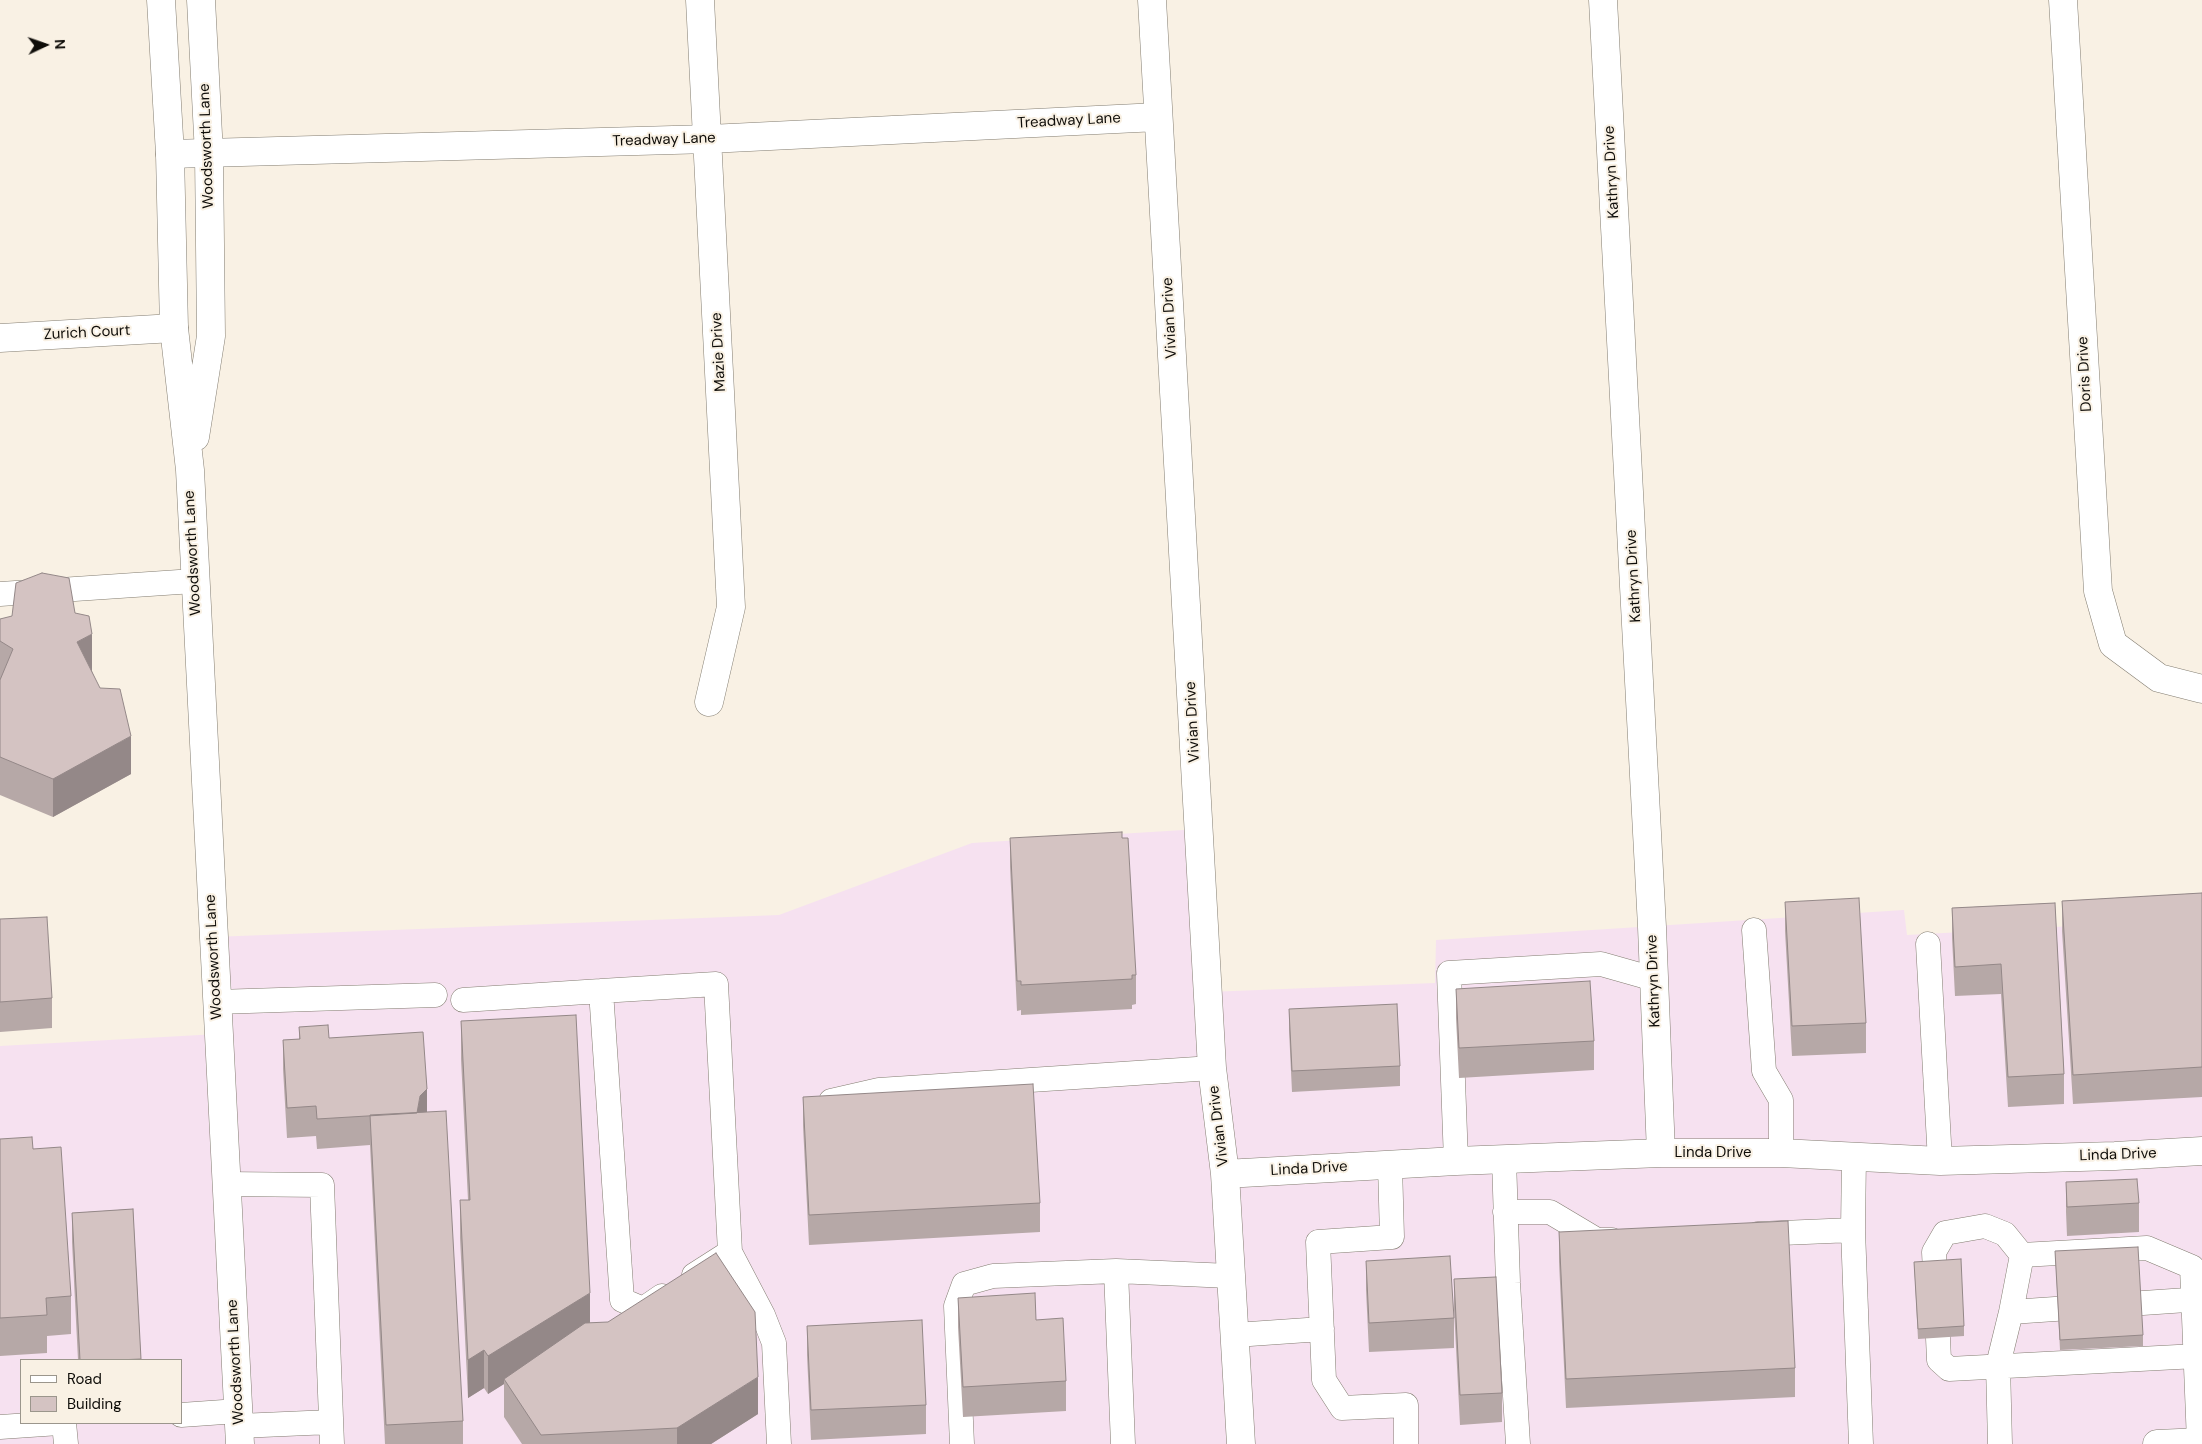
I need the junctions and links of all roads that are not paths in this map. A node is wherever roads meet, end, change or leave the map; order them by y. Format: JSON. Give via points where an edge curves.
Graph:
{"nodes":[{"id":1,"x":161,"y":0,"type":"edge"},
{"id":2,"x":201,"y":0,"type":"edge"},
{"id":3,"x":700,"y":0,"type":"edge"},
{"id":4,"x":1152,"y":0,"type":"edge"},
{"id":5,"x":1603,"y":0,"type":"edge"},
{"id":6,"x":2063,"y":0,"type":"edge"},
{"id":7,"x":1158,"y":117,"type":"junction"},
{"id":8,"x":708,"y":139,"type":"junction"},
{"id":9,"x":170,"y":154,"type":"junction"},
{"id":10,"x":209,"y":154,"type":"junction"},
{"id":11,"x":174,"y":328,"type":"junction"},
{"id":12,"x":0,"y":338,"type":"edge"},
{"id":13,"x":190,"y":470,"type":"junction"},
{"id":14,"x":194,"y":581,"type":"junction"},
{"id":15,"x":0,"y":594,"type":"edge"},
{"id":16,"x":2202,"y":689,"type":"edge"},
{"id":17,"x":709,"y":702,"type":"dead end"},
{"id":18,"x":1754,"y":930,"type":"dead end"},
{"id":19,"x":1928,"y":944,"type":"dead end"},
{"id":20,"x":1654,"y":979,"type":"junction"},
{"id":21,"x":601,"y":991,"type":"junction"},
{"id":22,"x":435,"y":995,"type":"dead end"},
{"id":23,"x":463,"y":1000,"type":"dead end"},
{"id":24,"x":217,"y":1002,"type":"junction"},
{"id":25,"x":1212,"y":1068,"type":"junction"},
{"id":26,"x":820,"y":1104,"type":"edge"},
{"id":27,"x":2202,"y":1151,"type":"edge"},
{"id":28,"x":1661,"y":1153,"type":"junction"},
{"id":29,"x":1781,"y":1153,"type":"junction"},
{"id":30,"x":1854,"y":1156,"type":"junction"},
{"id":31,"x":1504,"y":1159,"type":"junction"},
{"id":32,"x":1940,"y":1160,"type":"junction"},
{"id":33,"x":1456,"y":1161,"type":"junction"},
{"id":34,"x":1390,"y":1165,"type":"junction"},
{"id":35,"x":1225,"y":1174,"type":"junction"},
{"id":36,"x":226,"y":1184,"type":"junction"},
{"id":37,"x":1505,"y":1212,"type":"junction"},
{"id":38,"x":1853,"y":1230,"type":"junction"},
{"id":39,"x":1735,"y":1235,"type":"edge"},
{"id":40,"x":1636,"y":1239,"type":"edge"},
{"id":41,"x":730,"y":1252,"type":"junction"},
{"id":42,"x":2022,"y":1255,"type":"junction"},
{"id":43,"x":1116,"y":1271,"type":"junction"},
{"id":44,"x":1230,"y":1276,"type":"junction"},
{"id":45,"x":2198,"y":1299,"type":"edge"},
{"id":46,"x":2012,"y":1312,"type":"junction"},
{"id":47,"x":1322,"y":1329,"type":"junction"},
{"id":48,"x":1235,"y":1335,"type":"junction"},
{"id":49,"x":2197,"y":1356,"type":"junction"},
{"id":50,"x":1998,"y":1365,"type":"junction"},
{"id":51,"x":182,"y":1415,"type":"edge"},
{"id":52,"x":44,"y":1424,"type":"edge"},
{"id":53,"x":64,"y":1424,"type":"edge"},
{"id":54,"x":0,"y":1427,"type":"edge"},
{"id":55,"x":239,"y":1427,"type":"edge"},
{"id":56,"x":331,"y":1433,"type":"edge"},
{"id":57,"x":2201,"y":1442,"type":"edge"},
{"id":58,"x":66,"y":1444,"type":"edge"},
{"id":59,"x":779,"y":1444,"type":"edge"},
{"id":60,"x":962,"y":1444,"type":"edge"},
{"id":61,"x":1123,"y":1444,"type":"edge"},
{"id":62,"x":1241,"y":1444,"type":"edge"},
{"id":63,"x":1406,"y":1444,"type":"edge"},
{"id":64,"x":1518,"y":1444,"type":"edge"},
{"id":65,"x":1861,"y":1444,"type":"edge"},
{"id":66,"x":2000,"y":1444,"type":"edge"},
{"id":67,"x":2156,"y":1444,"type":"edge"}],
"edges":[{"from":1,"to":9,"type":"street","name":"Woodsworth Lane"},
{"from":2,"to":10,"type":"street","name":"Woodsworth Lane"},
{"from":3,"to":8,"type":"street","name":"Mazie Drive"},
{"from":4,"to":7,"type":"street","name":"Vivian Drive"},
{"from":5,"to":20,"type":"street","name":"Kathryn Drive"},
{"from":6,"to":16,"type":"street","name":"Doris Drive","via":[[2098,591],[2113,644],[2159,678]]},
{"from":7,"to":8,"type":"street","name":"Treadway Lane"},
{"from":7,"to":25,"type":"street","name":"Vivian Drive"},
{"from":8,"to":10,"type":"street","name":"Treadway Lane"},
{"from":8,"to":17,"type":"street","name":"Mazie Drive","via":[[731,607]]},
{"from":9,"to":10,"type":"street","name":"Treadway Lane"},
{"from":9,"to":11,"type":"street","name":"Woodsworth Lane"},
{"from":10,"to":13,"type":"street","name":"Woodsworth Lane","via":[[211,336]]},
{"from":11,"to":12,"type":"street","name":"Zurich Court"},
{"from":11,"to":13,"type":"street","name":"Woodsworth Lane"},
{"from":13,"to":14,"type":"street","name":"Woodsworth Lane"},
{"from":14,"to":15,"type":"lane"},
{"from":14,"to":24,"type":"street","name":"Woodsworth Lane"},
{"from":18,"to":29,"type":"lane","via":[[1764,1071],[1781,1100]]},
{"from":19,"to":32,"type":"lane"},
{"from":20,"to":28,"type":"street","name":"Kathryn Drive"},
{"from":20,"to":33,"type":"lane","via":[[1601,964],[1449,973]]},
{"from":21,"to":23,"type":"lane"},
{"from":21,"to":41,"type":"lane","via":[[716,984]]},
{"from":21,"to":41,"type":"lane","via":[[622,1300],[643,1309]]},
{"from":22,"to":24,"type":"lane"},
{"from":24,"to":36,"type":"street","name":"Woodsworth Lane"},
{"from":25,"to":26,"type":"lane","via":[[879,1090]]},
{"from":25,"to":35,"type":"street","name":"Vivian Drive"},
{"from":27,"to":32,"type":"street","name":"Linda Drive"},
{"from":28,"to":29,"type":"street","name":"Linda Drive"},
{"from":28,"to":31,"type":"street","name":"Linda Drive"},
{"from":29,"to":30,"type":"street","name":"Linda Drive"},
{"from":30,"to":32,"type":"street","name":"Linda Drive"},
{"from":30,"to":38,"type":"lane"},
{"from":31,"to":33,"type":"street","name":"Linda Drive"},
{"from":31,"to":37,"type":"lane"},
{"from":33,"to":34,"type":"street","name":"Linda Drive"},
{"from":34,"to":35,"type":"street","name":"Linda Drive"},
{"from":34,"to":47,"type":"lane","via":[[1392,1237],[1318,1242]]},
{"from":35,"to":44,"type":"street","name":"Vivian Drive"},
{"from":36,"to":55,"type":"street","name":"Woodsworth Lane"},
{"from":36,"to":56,"type":"lane","via":[[322,1185]]},
{"from":37,"to":40,"type":"lane","via":[[1550,1212],[1597,1240]]},
{"from":37,"to":64,"type":"lane"},
{"from":38,"to":39,"type":"lane"},
{"from":38,"to":65,"type":"lane"},
{"from":41,"to":59,"type":"lane","via":[[764,1315],[774,1344]]},
{"from":42,"to":45,"type":"lane","via":[[2147,1248],[2192,1266]]},
{"from":42,"to":46,"type":"lane"},
{"from":42,"to":50,"type":"lane","via":[[2005,1234],[1985,1226],[1945,1232],[1934,1252],[1939,1360],[1949,1369]]},
{"from":43,"to":44,"type":"lane"},
{"from":43,"to":60,"type":"lane","via":[[993,1276],[964,1284],[956,1306]]},
{"from":43,"to":61,"type":"lane"},
{"from":44,"to":48,"type":"street","name":"Vivian Drive"},
{"from":45,"to":46,"type":"lane"},
{"from":45,"to":49,"type":"lane"},
{"from":46,"to":50,"type":"lane"},
{"from":47,"to":48,"type":"lane"},
{"from":47,"to":63,"type":"lane","via":[[1324,1380],[1342,1408],[1406,1405]]},
{"from":48,"to":62,"type":"street","name":"Vivian Drive"},
{"from":49,"to":50,"type":"lane"},
{"from":49,"to":57,"type":"lane"},
{"from":50,"to":66,"type":"lane"},
{"from":51,"to":55,"type":"lane"},
{"from":52,"to":54,"type":"lane"},
{"from":53,"to":58,"type":"lane"},
{"from":55,"to":56,"type":"lane"},
{"from":57,"to":67,"type":"street"}]}
